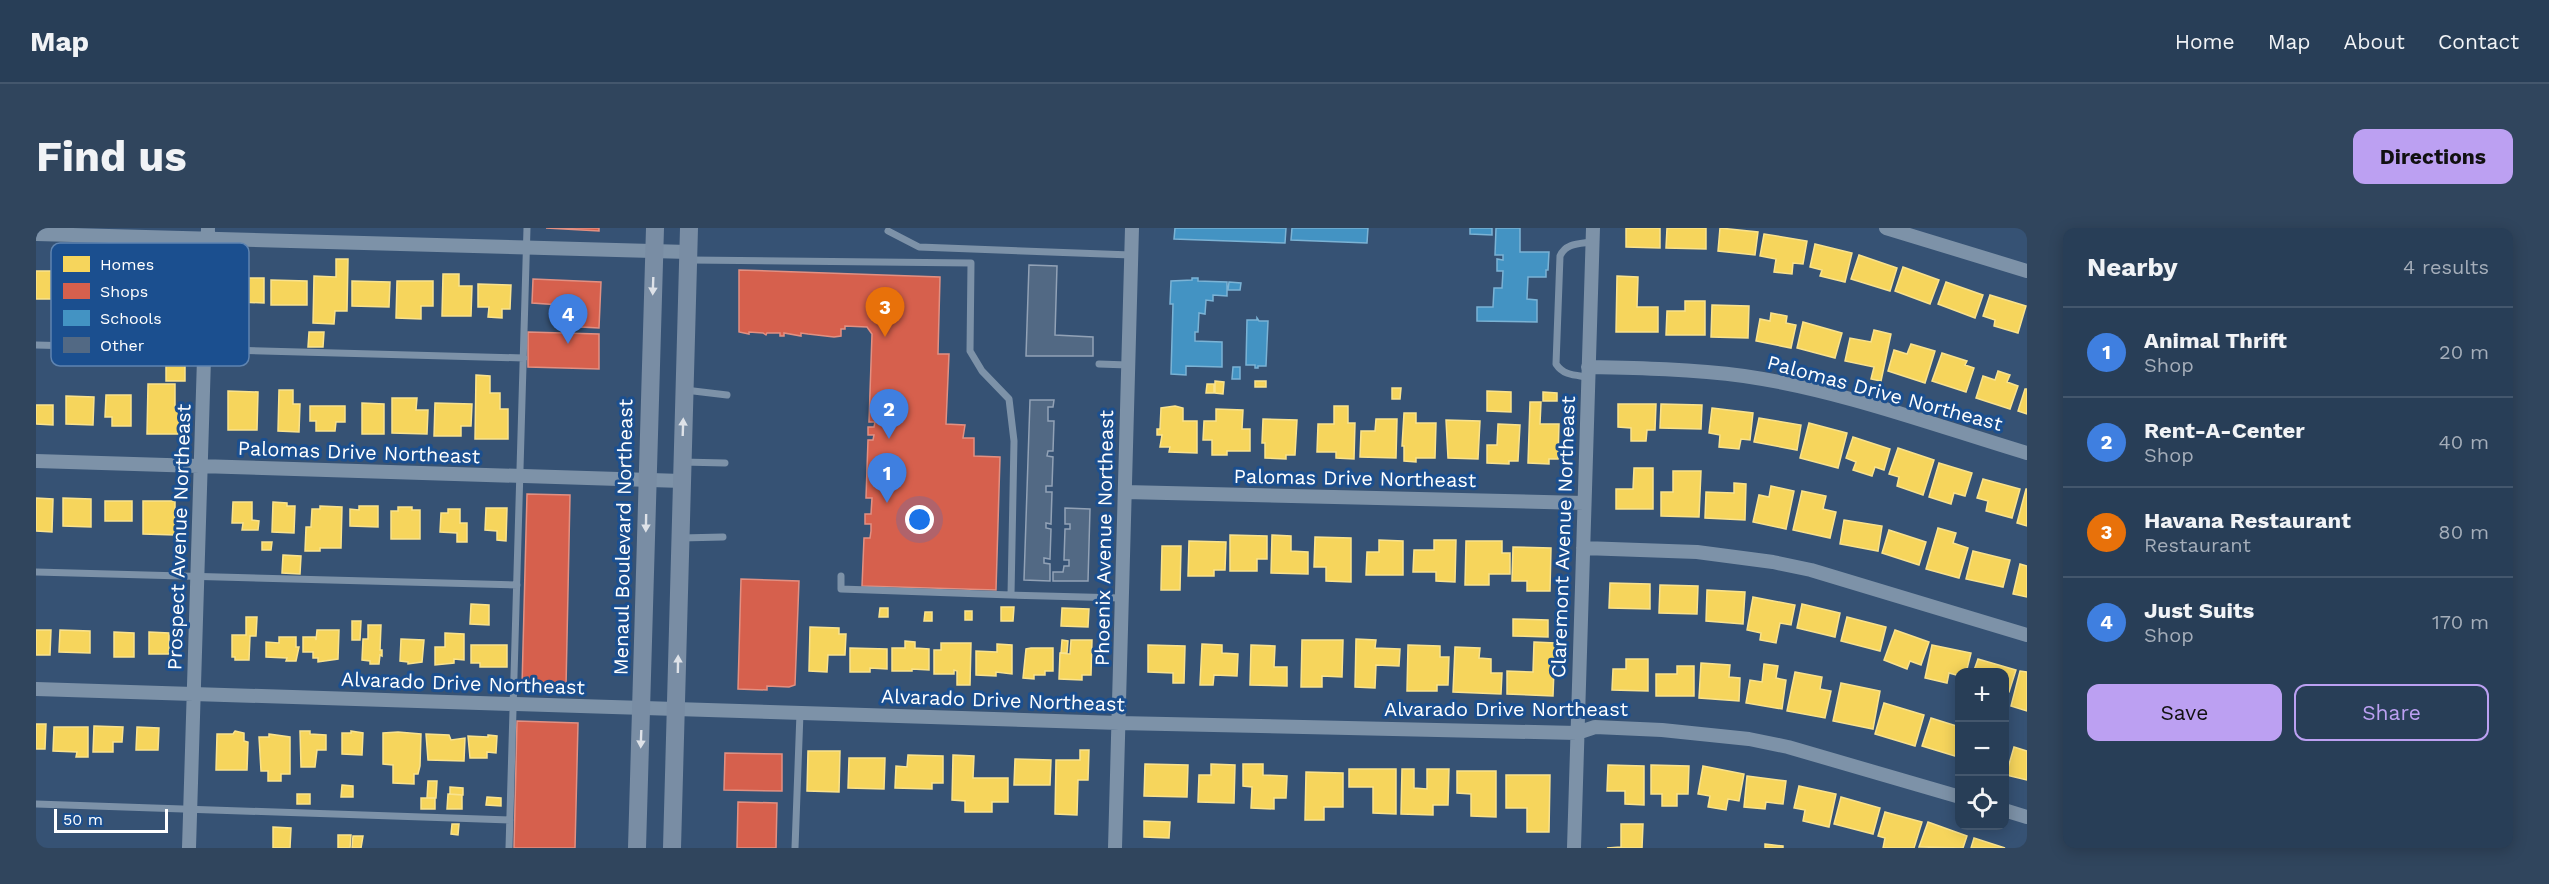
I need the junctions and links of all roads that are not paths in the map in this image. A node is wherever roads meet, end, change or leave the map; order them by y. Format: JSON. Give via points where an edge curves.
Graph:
{"nodes":[{"id":1,"x":527,"y":228,"type":"edge"},
{"id":2,"x":655,"y":228,"type":"edge"},
{"id":3,"x":689,"y":228,"type":"edge"},
{"id":4,"x":1132,"y":228,"type":"edge"},
{"id":5,"x":1593,"y":228,"type":"edge"},
{"id":6,"x":1886,"y":228,"type":"edge"},
{"id":7,"x":888,"y":231,"type":"dead end"},
{"id":8,"x":208,"y":233,"type":"edge"},
{"id":9,"x":36,"y":234,"type":"edge"},
{"id":10,"x":1592,"y":242,"type":"junction"},
{"id":11,"x":526,"y":248,"type":"junction"},
{"id":12,"x":655,"y":250,"type":"junction"},
{"id":13,"x":1131,"y":255,"type":"junction"},
{"id":14,"x":688,"y":256,"type":"junction"},
{"id":15,"x":2027,"y":271,"type":"edge"},
{"id":16,"x":36,"y":345,"type":"edge"},
{"id":17,"x":51,"y":345,"type":"edge"},
{"id":18,"x":249,"y":349,"type":"edge"},
{"id":19,"x":524,"y":358,"type":"junction"},
{"id":20,"x":1099,"y":364,"type":"dead end"},
{"id":21,"x":1128,"y":364,"type":"junction"},
{"id":22,"x":203,"y":366,"type":"edge"},
{"id":23,"x":1588,"y":372,"type":"junction"},
{"id":24,"x":684,"y":390,"type":"junction"},
{"id":25,"x":727,"y":395,"type":"dead end"},
{"id":26,"x":2027,"y":453,"type":"edge"},
{"id":27,"x":36,"y":461,"type":"edge"},
{"id":28,"x":682,"y":462,"type":"junction"},
{"id":29,"x":725,"y":462,"type":"dead end"},
{"id":30,"x":200,"y":467,"type":"junction"},
{"id":31,"x":520,"y":476,"type":"junction"},
{"id":32,"x":647,"y":479,"type":"junction"},
{"id":33,"x":682,"y":481,"type":"junction"},
{"id":34,"x":1125,"y":492,"type":"junction"},
{"id":35,"x":1584,"y":503,"type":"junction"},
{"id":36,"x":723,"y":537,"type":"dead end"},
{"id":37,"x":680,"y":538,"type":"junction"},
{"id":38,"x":1583,"y":548,"type":"junction"},
{"id":39,"x":36,"y":572,"type":"edge"},
{"id":40,"x":197,"y":575,"type":"junction"},
{"id":41,"x":841,"y":576,"type":"dead end"},
{"id":42,"x":518,"y":585,"type":"junction"},
{"id":43,"x":1011,"y":596,"type":"junction"},
{"id":44,"x":1122,"y":598,"type":"junction"},
{"id":45,"x":2027,"y":635,"type":"edge"},
{"id":46,"x":36,"y":689,"type":"edge"},
{"id":47,"x":194,"y":694,"type":"junction"},
{"id":48,"x":514,"y":704,"type":"junction"},
{"id":49,"x":642,"y":708,"type":"junction"},
{"id":50,"x":677,"y":710,"type":"junction"},
{"id":51,"x":800,"y":713,"type":"junction"},
{"id":52,"x":1119,"y":723,"type":"junction"},
{"id":53,"x":1577,"y":733,"type":"junction"},
{"id":54,"x":1955,"y":796,"type":"edge"},
{"id":55,"x":36,"y":804,"type":"edge"},
{"id":56,"x":190,"y":808,"type":"junction"},
{"id":57,"x":2009,"y":812,"type":"edge"},
{"id":58,"x":2027,"y":817,"type":"edge"},
{"id":59,"x":510,"y":820,"type":"junction"},
{"id":60,"x":189,"y":848,"type":"edge"},
{"id":61,"x":509,"y":848,"type":"edge"},
{"id":62,"x":637,"y":848,"type":"edge"},
{"id":63,"x":672,"y":848,"type":"edge"},
{"id":64,"x":795,"y":848,"type":"edge"},
{"id":65,"x":1115,"y":848,"type":"edge"},
{"id":66,"x":1574,"y":848,"type":"edge"}],
"edges":[{"from":1,"to":11,"type":"lane"},
{"from":2,"to":12,"type":"main road","name":"Menaul Boulevard Northeast"},
{"from":3,"to":14,"type":"main road"},
{"from":4,"to":13,"type":"street","name":"Phoenix Avenue Northeast"},
{"from":5,"to":10,"type":"street","name":"Claremont Avenue Northeast"},
{"from":6,"to":15,"type":"street"},
{"from":7,"to":13,"type":"lane","via":[[919,247]]},
{"from":8,"to":9,"type":"street"},
{"from":8,"to":11,"type":"street"},
{"from":10,"to":23,"type":"street","name":"Claremont Avenue Northeast"},
{"from":10,"to":23,"type":"lane","via":[[1568,246],[1560,256],[1556,364],[1568,375]]},
{"from":11,"to":12,"type":"street"},
{"from":11,"to":19,"type":"lane"},
{"from":12,"to":14,"type":"street"},
{"from":12,"to":32,"type":"main road","name":"Menaul Boulevard Northeast","one_way":true},
{"from":13,"to":21,"type":"street","name":"Phoenix Avenue Northeast"},
{"from":14,"to":24,"type":"main road"},
{"from":14,"to":43,"type":"lane","via":[[971,263],[970,351],[982,371],[1009,399],[1014,441]]},
{"from":16,"to":17,"type":"lane"},
{"from":18,"to":19,"type":"lane"},
{"from":19,"to":31,"type":"lane"},
{"from":20,"to":21,"type":"lane"},
{"from":21,"to":34,"type":"street","name":"Phoenix Avenue Northeast"},
{"from":22,"to":30,"type":"street","name":"Prospect Avenue Northeast"},
{"from":23,"to":26,"type":"street","name":"Palomas Drive Northeast","via":[[1662,368],[1744,376],[1898,414]]},
{"from":23,"to":35,"type":"street","name":"Claremont Avenue Northeast"},
{"from":24,"to":25,"type":"lane"},
{"from":28,"to":24,"type":"main road","one_way":true},
{"from":27,"to":30,"type":"street","name":"Palomas Drive Northeast"},
{"from":28,"to":29,"type":"lane"},
{"from":28,"to":33,"type":"main road"},
{"from":30,"to":31,"type":"street","name":"Palomas Drive Northeast"},
{"from":30,"to":40,"type":"street","name":"Prospect Avenue Northeast"},
{"from":31,"to":32,"type":"street","name":"Palomas Drive Northeast"},
{"from":31,"to":42,"type":"lane"},
{"from":32,"to":33,"type":"street","name":"Palomas Drive Northeast"},
{"from":32,"to":49,"type":"main road","name":"Menaul Boulevard Northeast","one_way":true},
{"from":33,"to":37,"type":"main road"},
{"from":34,"to":35,"type":"street","name":"Palomas Drive Northeast"},
{"from":34,"to":44,"type":"street","name":"Phoenix Avenue Northeast"},
{"from":35,"to":38,"type":"street","name":"Claremont Avenue Northeast"},
{"from":36,"to":37,"type":"lane"},
{"from":50,"to":37,"type":"main road","one_way":true},
{"from":38,"to":45,"type":"street","via":[[1697,552],[1773,562]]},
{"from":38,"to":53,"type":"street","name":"Claremont Avenue Northeast"},
{"from":39,"to":40,"type":"lane"},
{"from":40,"to":42,"type":"lane"},
{"from":40,"to":47,"type":"street","name":"Prospect Avenue Northeast"},
{"from":41,"to":43,"type":"lane","via":[[841,589]]},
{"from":42,"to":48,"type":"lane"},
{"from":43,"to":44,"type":"lane"},
{"from":44,"to":52,"type":"street","name":"Phoenix Avenue Northeast"},
{"from":46,"to":47,"type":"street","name":"Alvarado Drive Northeast"},
{"from":47,"to":48,"type":"street","name":"Alvarado Drive Northeast"},
{"from":47,"to":56,"type":"street","name":"Prospect Avenue Northeast"},
{"from":48,"to":49,"type":"street","name":"Alvarado Drive Northeast"},
{"from":48,"to":59,"type":"lane"},
{"from":49,"to":50,"type":"street","name":"Alvarado Drive Northeast"},
{"from":49,"to":62,"type":"main road","name":"Menaul Boulevard Northeast","one_way":true},
{"from":50,"to":51,"type":"street","name":"Alvarado Drive Northeast"},
{"from":50,"to":63,"type":"main road"},
{"from":51,"to":52,"type":"street","name":"Alvarado Drive Northeast"},
{"from":51,"to":64,"type":"lane"},
{"from":52,"to":53,"type":"street","name":"Alvarado Drive Northeast"},
{"from":52,"to":65,"type":"street","name":"Phoenix Avenue Northeast"},
{"from":53,"to":54,"type":"street","name":"Alvarado Drive Northeast","via":[[1594,727],[1749,739]]},
{"from":53,"to":66,"type":"street","name":"Claremont Avenue Northeast"},
{"from":55,"to":56,"type":"lane"},
{"from":56,"to":59,"type":"lane"},
{"from":56,"to":60,"type":"street","name":"Prospect Avenue Northeast"},
{"from":57,"to":58,"type":"street"},
{"from":59,"to":61,"type":"lane"}]}
